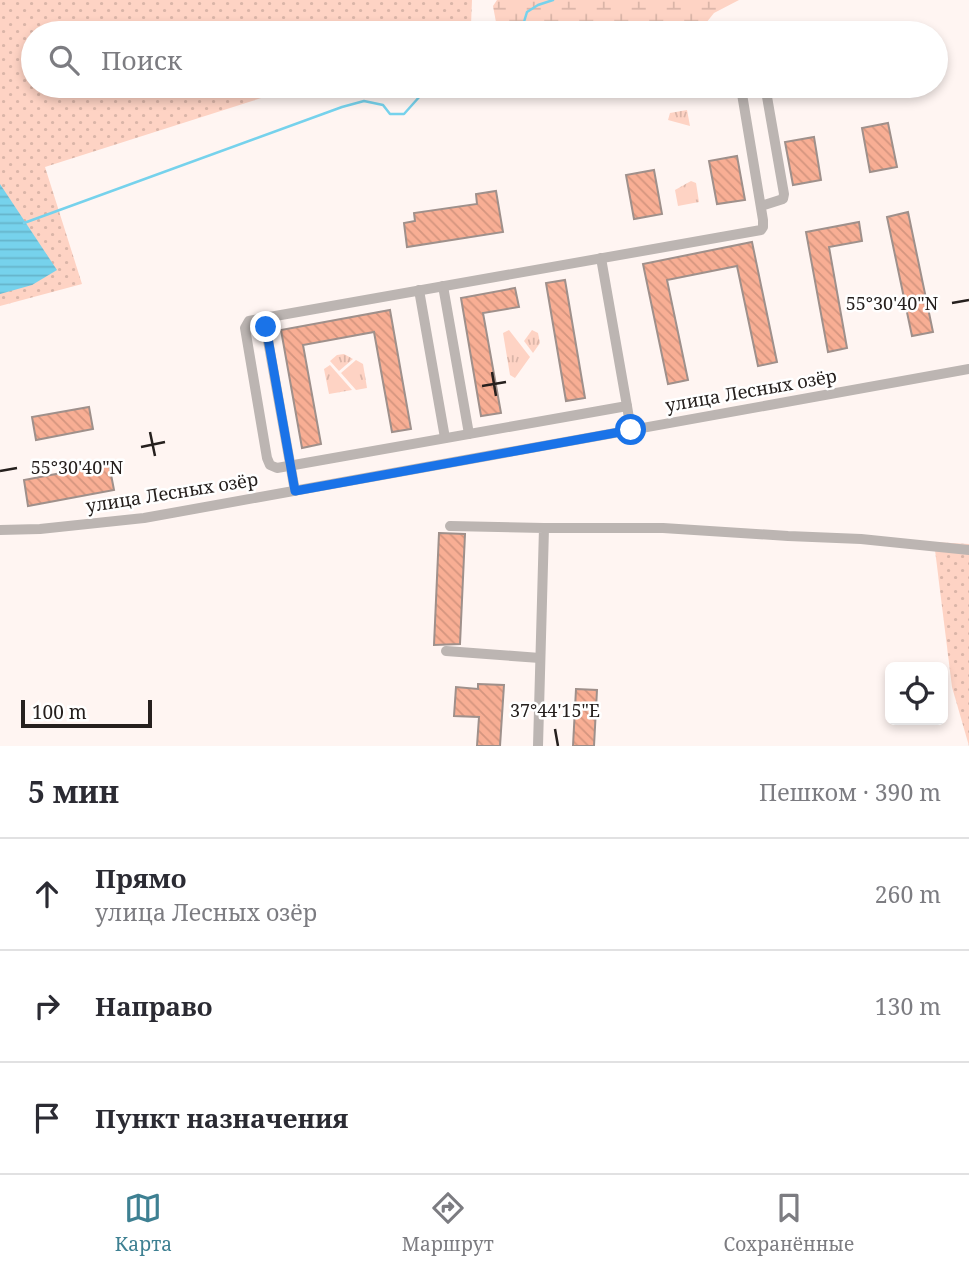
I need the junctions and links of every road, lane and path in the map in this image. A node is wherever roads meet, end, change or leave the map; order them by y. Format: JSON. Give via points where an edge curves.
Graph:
{"nodes":[{"id":1,"x":743,"y":98,"type":"edge"},
{"id":2,"x":767,"y":98,"type":"edge"},
{"id":3,"x":761,"y":206,"type":"junction"},
{"id":4,"x":601,"y":258,"type":"junction"},
{"id":5,"x":443,"y":286,"type":"junction"},
{"id":6,"x":419,"y":290,"type":"junction"},
{"id":7,"x":264,"y":318,"type":"junction"},
{"id":8,"x":969,"y":369,"type":"edge"},
{"id":9,"x":627,"y":406,"type":"junction"},
{"id":10,"x":631,"y":430,"type":"junction"},
{"id":11,"x":469,"y":434,"type":"junction"},
{"id":12,"x":445,"y":438,"type":"junction"},
{"id":13,"x":290,"y":466,"type":"junction"},
{"id":14,"x":295,"y":491,"type":"junction"},
{"id":15,"x":450,"y":526,"type":"dead end"},
{"id":16,"x":544,"y":528,"type":"junction"},
{"id":17,"x":0,"y":530,"type":"edge"},
{"id":18,"x":969,"y":550,"type":"edge"},
{"id":19,"x":446,"y":651,"type":"dead end"},
{"id":20,"x":540,"y":658,"type":"junction"},
{"id":21,"x":537,"y":746,"type":"edge"}],
"edges":[{"from":1,"to":3,"type":"street"},
{"from":2,"to":3,"type":"street","via":[[784,194],[783,200]]},
{"from":3,"to":4,"type":"street","via":[[763,227],[757,231]]},
{"from":4,"to":5,"type":"street"},
{"from":4,"to":9,"type":"street"},
{"from":5,"to":6,"type":"street"},
{"from":5,"to":11,"type":"street"},
{"from":6,"to":7,"type":"street"},
{"from":6,"to":12,"type":"street"},
{"from":7,"to":13,"type":"street"},
{"from":7,"to":13,"type":"street","via":[[249,321],[245,328],[265,448],[270,465]]},
{"from":8,"to":10,"type":"street","name":"улица Лесных озёр"},
{"from":9,"to":10,"type":"street"},
{"from":9,"to":11,"type":"street"},
{"from":10,"to":14,"type":"street","name":"улица Лесных озёр"},
{"from":11,"to":12,"type":"street"},
{"from":12,"to":13,"type":"street"},
{"from":13,"to":14,"type":"street"},
{"from":14,"to":17,"type":"street","name":"улица Лесных озёр","via":[[144,518]]},
{"from":15,"to":16,"type":"street"},
{"from":16,"to":18,"type":"street","via":[[663,528]]},
{"from":16,"to":20,"type":"street"},
{"from":19,"to":20,"type":"street"},
{"from":20,"to":21,"type":"street"}]}
